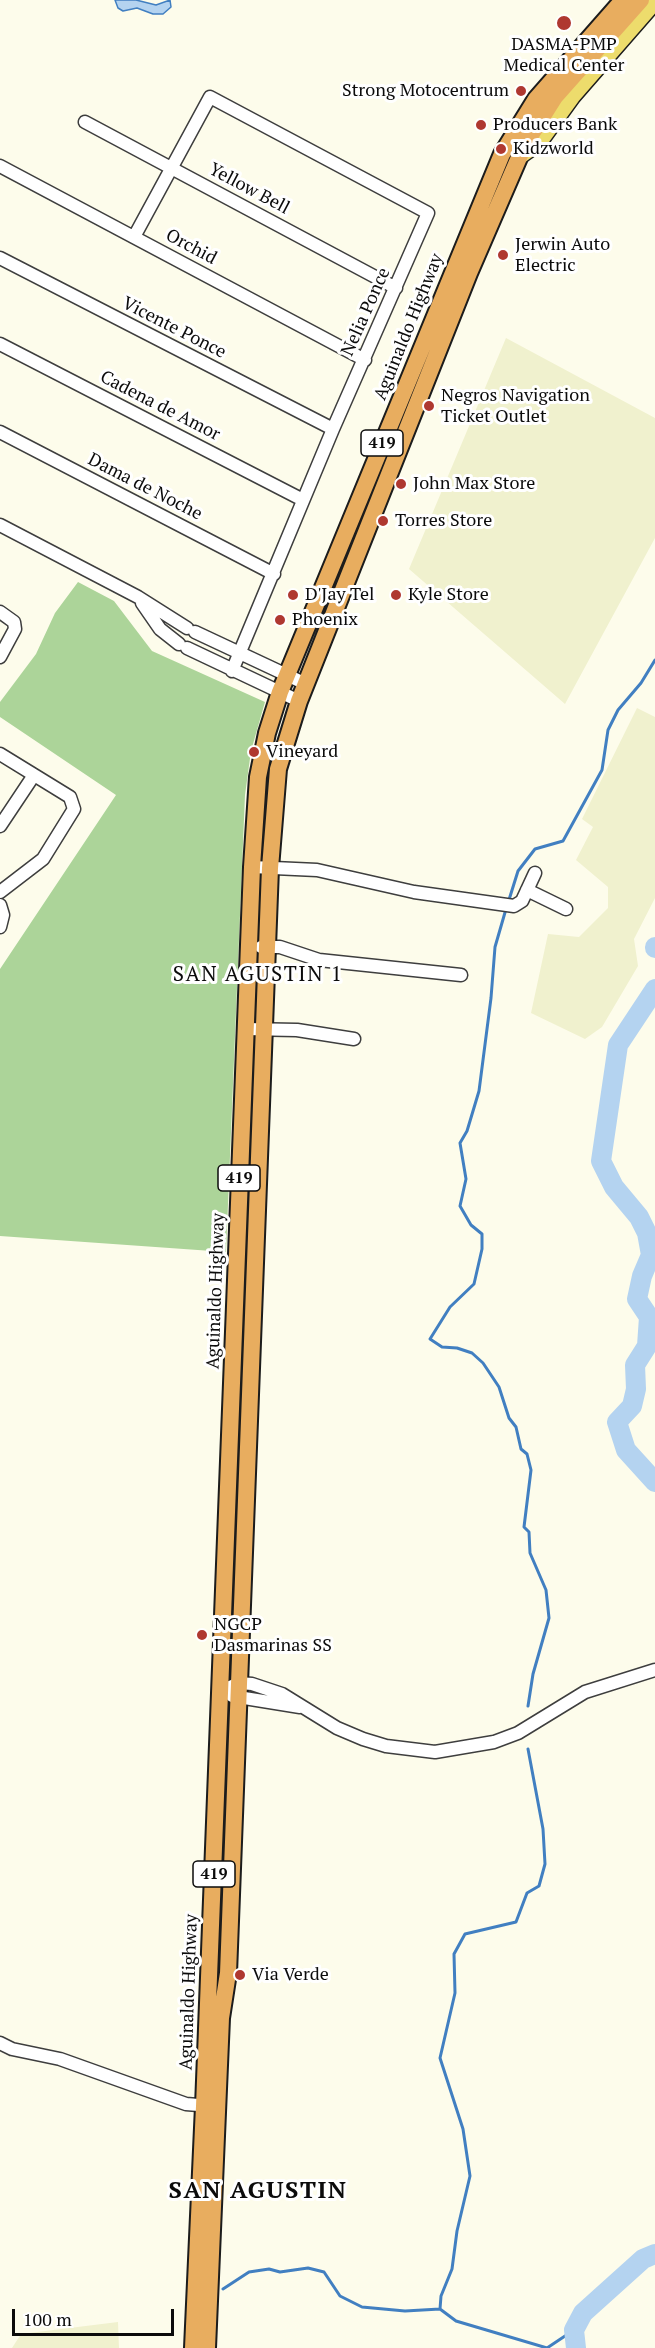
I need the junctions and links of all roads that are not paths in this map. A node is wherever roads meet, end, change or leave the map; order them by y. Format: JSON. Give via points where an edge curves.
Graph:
{"nodes":[{"id":1,"x":622,"y":0,"type":"edge"},
{"id":2,"x":651,"y":5,"type":"edge"},
{"id":3,"x":85,"y":122,"type":"dead end"},
{"id":4,"x":0,"y":166,"type":"edge"},
{"id":5,"x":171,"y":168,"type":"junction"},
{"id":6,"x":134,"y":237,"type":"junction"},
{"id":7,"x":0,"y":258,"type":"edge"},
{"id":8,"x":396,"y":288,"type":"junction"},
{"id":9,"x":0,"y":344,"type":"edge"},
{"id":10,"x":365,"y":360,"type":"junction"},
{"id":11,"x":333,"y":429,"type":"junction"},
{"id":12,"x":0,"y":432,"type":"edge"},
{"id":13,"x":303,"y":500,"type":"junction"},
{"id":14,"x":0,"y":525,"type":"edge"},
{"id":15,"x":274,"y":574,"type":"junction"},
{"id":16,"x":138,"y":597,"type":"junction"},
{"id":17,"x":0,"y":612,"type":"edge"},
{"id":18,"x":240,"y":653,"type":"junction"},
{"id":19,"x":0,"y":657,"type":"edge"},
{"id":20,"x":232,"y":671,"type":"junction"},
{"id":21,"x":287,"y":675,"type":"junction"},
{"id":22,"x":306,"y":684,"type":"junction"},
{"id":23,"x":280,"y":692,"type":"junction"},
{"id":24,"x":299,"y":701,"type":"junction"},
{"id":25,"x":0,"y":754,"type":"edge"},
{"id":26,"x":34,"y":775,"type":"junction"},
{"id":27,"x":0,"y":826,"type":"edge"},
{"id":28,"x":252,"y":867,"type":"junction"},
{"id":29,"x":270,"y":868,"type":"junction"},
{"id":30,"x":535,"y":873,"type":"dead end"},
{"id":31,"x":527,"y":890,"type":"junction"},
{"id":32,"x":0,"y":892,"type":"edge"},
{"id":33,"x":0,"y":905,"type":"edge"},
{"id":34,"x":566,"y":909,"type":"dead end"},
{"id":35,"x":0,"y":927,"type":"edge"},
{"id":36,"x":248,"y":947,"type":"junction"},
{"id":37,"x":267,"y":947,"type":"junction"},
{"id":38,"x":460,"y":975,"type":"dead end"},
{"id":39,"x":245,"y":1029,"type":"junction"},
{"id":40,"x":264,"y":1030,"type":"junction"},
{"id":41,"x":354,"y":1039,"type":"dead end"},
{"id":42,"x":240,"y":1170,"type":"junction"},
{"id":43,"x":259,"y":1172,"type":"junction"},
{"id":44,"x":655,"y":1670,"type":"edge"},
{"id":45,"x":221,"y":1690,"type":"junction"},
{"id":46,"x":239,"y":1691,"type":"junction"},
{"id":47,"x":0,"y":2043,"type":"edge"},
{"id":48,"x":211,"y":2106,"type":"junction"},
{"id":49,"x":200,"y":2343,"type":"edge"}],
"edges":[{"from":1,"to":21,"type":"highway","name":"Aguinaldo Highway","number":"419","via":[[542,93],[502,154]]},
{"from":2,"to":22,"type":"highway","name":"Aguinaldo Highway","number":"419","via":[[546,108],[519,157]]},
{"from":3,"to":5,"type":"street","name":"Yellow Bell"},
{"from":4,"to":6,"type":"street","name":"Orchid"},
{"from":5,"to":6,"type":"street"},
{"from":5,"to":8,"type":"street","name":"Yellow Bell"},
{"from":5,"to":8,"type":"street","name":"Nelia Ponce","via":[[210,97],[428,213]]},
{"from":6,"to":10,"type":"street","name":"Orchid"},
{"from":7,"to":11,"type":"street","name":"Vicente Ponce"},
{"from":8,"to":10,"type":"street","name":"Nelia Ponce"},
{"from":9,"to":13,"type":"street","name":"Cadena de Amor"},
{"from":10,"to":11,"type":"street","name":"Nelia Ponce"},
{"from":11,"to":13,"type":"street","name":"Nelia Ponce"},
{"from":12,"to":15,"type":"street","name":"Dama de Noche"},
{"from":13,"to":15,"type":"street","name":"Nelia Ponce"},
{"from":14,"to":16,"type":"street"},
{"from":15,"to":18,"type":"street","name":"Nelia Ponce"},
{"from":16,"to":18,"type":"street","via":[[191,630]]},
{"from":16,"to":20,"type":"street","via":[[160,629],[183,646]]},
{"from":17,"to":19,"type":"street","via":[[9,616],[15,629]]},
{"from":18,"to":20,"type":"street","name":"Nelia Ponce"},
{"from":18,"to":21,"type":"street"},
{"from":20,"to":23,"type":"street"},
{"from":21,"to":22,"type":"street"},
{"from":21,"to":23,"type":"highway","name":"Aguinaldo Highway","number":"419"},
{"from":22,"to":24,"type":"highway","name":"Aguinaldo Highway","number":"419"},
{"from":23,"to":24,"type":"street"},
{"from":23,"to":28,"type":"highway","name":"Aguinaldo Highway","number":"419","via":[[258,777]]},
{"from":24,"to":29,"type":"highway","name":"Aguinaldo Highway","number":"419","via":[[278,769]]},
{"from":25,"to":26,"type":"street"},
{"from":26,"to":27,"type":"street"},
{"from":26,"to":32,"type":"street","via":[[70,797],[74,809],[43,859]]},
{"from":28,"to":29,"type":"street"},
{"from":28,"to":36,"type":"highway","name":"Aguinaldo Highway","number":"419"},
{"from":29,"to":31,"type":"street","via":[[317,870],[414,892],[509,904],[522,901]]},
{"from":29,"to":37,"type":"highway","name":"Aguinaldo Highway","number":"419"},
{"from":30,"to":31,"type":"street"},
{"from":31,"to":34,"type":"street"},
{"from":33,"to":35,"type":"street"},
{"from":36,"to":37,"type":"street"},
{"from":36,"to":39,"type":"highway","name":"Aguinaldo Highway","number":"419"},
{"from":37,"to":38,"type":"street","via":[[280,947],[319,960]]},
{"from":37,"to":40,"type":"highway","name":"Aguinaldo Highway","number":"419"},
{"from":39,"to":40,"type":"street"},
{"from":39,"to":42,"type":"highway","name":"Aguinaldo Highway","number":"419"},
{"from":40,"to":41,"type":"street","via":[[297,1030]]},
{"from":40,"to":43,"type":"highway","name":"Aguinaldo Highway","number":"419"},
{"from":42,"to":43,"type":"highway"},
{"from":42,"to":45,"type":"highway","name":"Aguinaldo Highway","number":"419"},
{"from":43,"to":46,"type":"highway","name":"Aguinaldo Highway","number":"419"},
{"from":44,"to":46,"type":"street","via":[[585,1692],[494,1742],[435,1752],[386,1746],[337,1728],[282,1694],[252,1684]]},
{"from":45,"to":46,"type":"street"},
{"from":45,"to":48,"type":"highway","name":"Aguinaldo Highway","number":"419"},
{"from":46,"to":48,"type":"highway","name":"Aguinaldo Highway","number":"419","via":[[228,1973]]},
{"from":47,"to":48,"type":"street","via":[[60,2059],[186,2104]]},
{"from":48,"to":49,"type":"highway","name":"Aguinaldo Highway","number":"419"}]}
